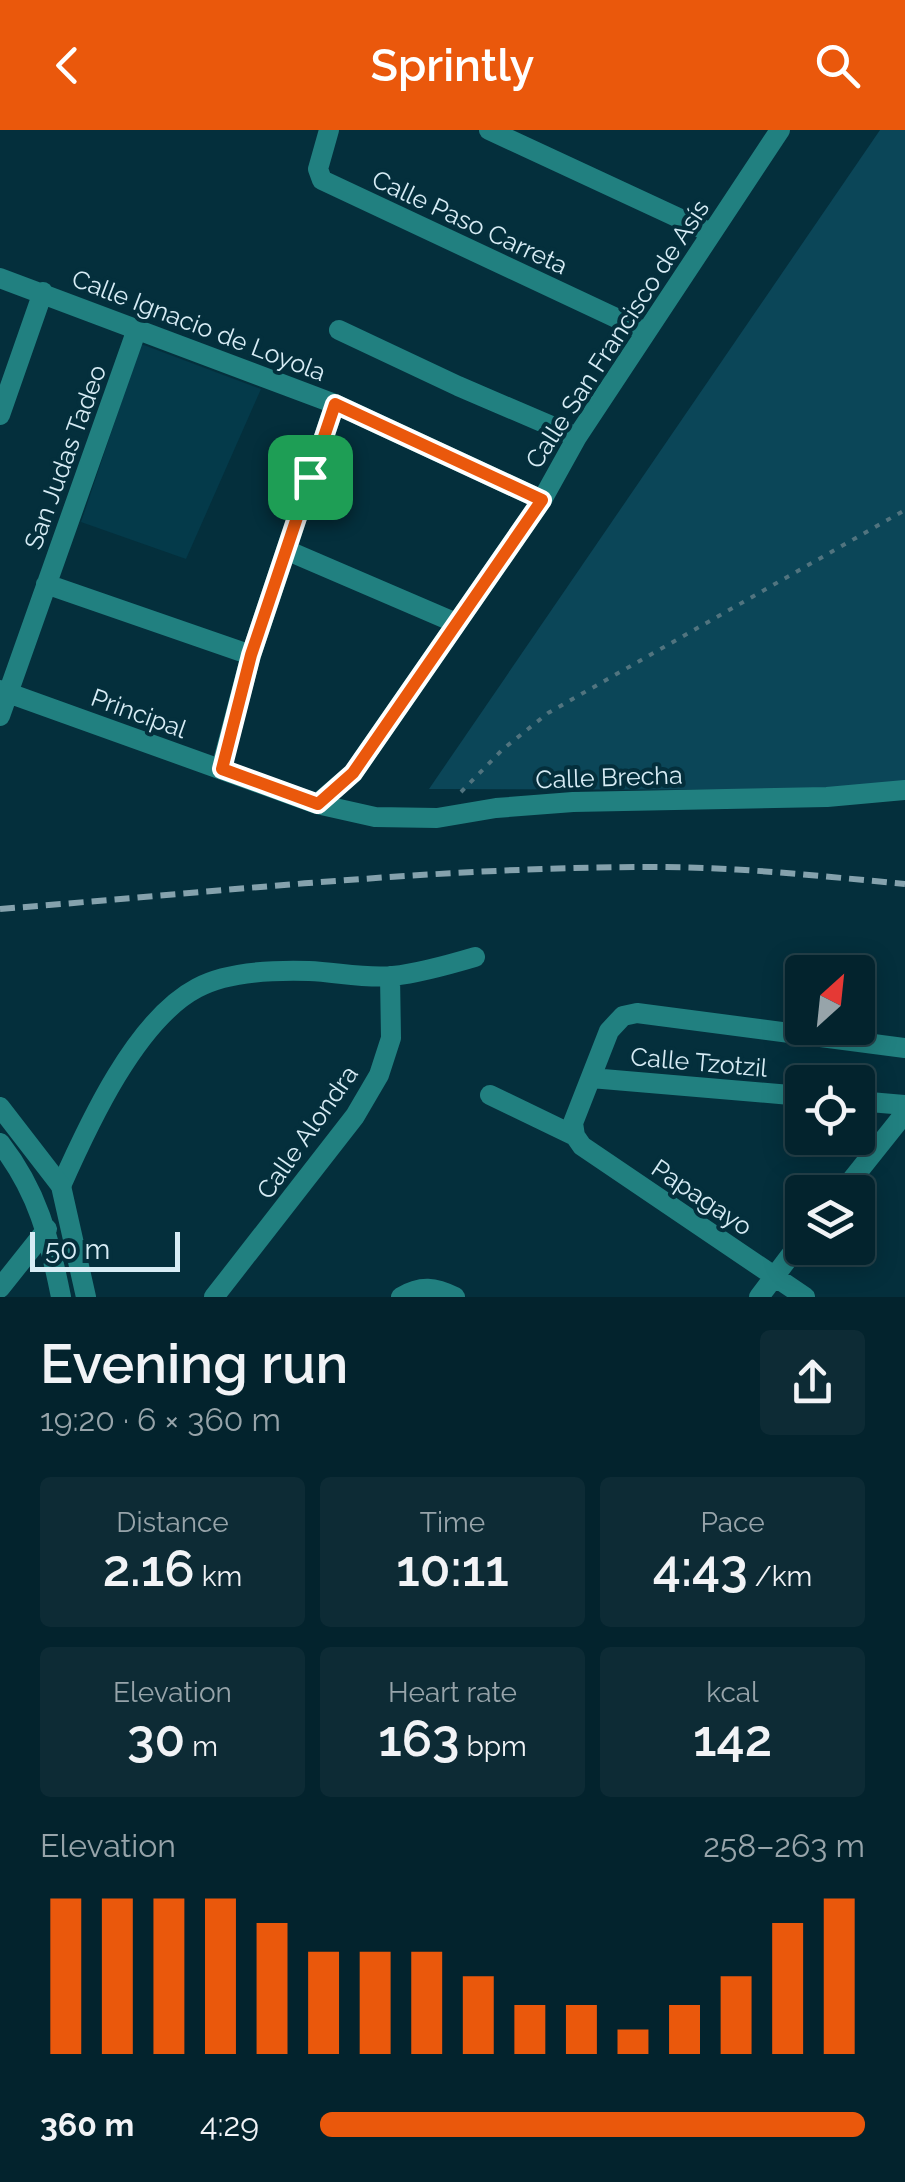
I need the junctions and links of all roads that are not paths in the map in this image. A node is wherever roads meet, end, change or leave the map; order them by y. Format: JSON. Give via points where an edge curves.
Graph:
{"nodes":[{"id":1,"x":328,"y":130,"type":"edge"},
{"id":2,"x":489,"y":130,"type":"edge"},
{"id":3,"x":780,"y":130,"type":"edge"},
{"id":4,"x":711,"y":234,"type":"junction"},
{"id":5,"x":0,"y":278,"type":"edge"},
{"id":6,"x":43,"y":292,"type":"junction"},
{"id":7,"x":137,"y":329,"type":"junction"},
{"id":8,"x":340,"y":330,"type":"dead end"},
{"id":9,"x":646,"y":332,"type":"junction"},
{"id":10,"x":335,"y":404,"type":"junction"},
{"id":11,"x":0,"y":415,"type":"edge"},
{"id":12,"x":577,"y":438,"type":"junction"},
{"id":13,"x":542,"y":500,"type":"junction"},
{"id":14,"x":286,"y":550,"type":"junction"},
{"id":15,"x":46,"y":584,"type":"junction"},
{"id":16,"x":456,"y":623,"type":"junction"},
{"id":17,"x":251,"y":655,"type":"junction"},
{"id":18,"x":4,"y":691,"type":"edge"},
{"id":19,"x":0,"y":716,"type":"edge"},
{"id":20,"x":222,"y":769,"type":"junction"},
{"id":21,"x":905,"y":790,"type":"edge"},
{"id":22,"x":318,"y":804,"type":"junction"},
{"id":23,"x":474,"y":958,"type":"dead end"},
{"id":24,"x":390,"y":976,"type":"junction"},
{"id":25,"x":905,"y":1048,"type":"edge"},
{"id":26,"x":591,"y":1078,"type":"junction"},
{"id":27,"x":490,"y":1095,"type":"dead end"},
{"id":28,"x":785,"y":1095,"type":"edge"},
{"id":29,"x":875,"y":1102,"type":"edge"},
{"id":30,"x":905,"y":1105,"type":"edge"},
{"id":31,"x":0,"y":1107,"type":"edge"},
{"id":32,"x":905,"y":1113,"type":"edge"},
{"id":33,"x":574,"y":1136,"type":"junction"},
{"id":34,"x":0,"y":1143,"type":"edge"},
{"id":35,"x":856,"y":1175,"type":"edge"},
{"id":36,"x":61,"y":1186,"type":"junction"},
{"id":37,"x":48,"y":1229,"type":"junction"},
{"id":38,"x":785,"y":1261,"type":"edge"},
{"id":39,"x":773,"y":1276,"type":"junction"},
{"id":40,"x":0,"y":1288,"type":"edge"},
{"id":41,"x":408,"y":1293,"type":"edge"},
{"id":42,"x":62,"y":1297,"type":"edge"},
{"id":43,"x":86,"y":1297,"type":"edge"},
{"id":44,"x":214,"y":1297,"type":"edge"},
{"id":45,"x":454,"y":1297,"type":"edge"},
{"id":46,"x":759,"y":1297,"type":"edge"},
{"id":47,"x":805,"y":1297,"type":"edge"}],
"edges":[{"from":1,"to":9,"type":"street","name":"Calle Paso Carreta","via":[[318,168],[322,180]]},
{"from":2,"to":4,"type":"street"},
{"from":3,"to":4,"type":"street","name":"Calle San Francisco de Asís"},
{"from":4,"to":9,"type":"street","name":"Calle San Francisco de Asís"},
{"from":5,"to":6,"type":"street","name":"Calle Ignacio de Loyola"},
{"from":6,"to":7,"type":"street","name":"Calle Ignacio de Loyola"},
{"from":6,"to":11,"type":"street"},
{"from":7,"to":10,"type":"street","name":"Calle Ignacio de Loyola"},
{"from":7,"to":15,"type":"street","name":"San Judas Tadeo"},
{"from":8,"to":12,"type":"street"},
{"from":9,"to":12,"type":"street","name":"Calle San Francisco de Asís"},
{"from":10,"to":13,"type":"street","name":"Calle Ignacio de Loyola"},
{"from":10,"to":14,"type":"street"},
{"from":12,"to":13,"type":"street","name":"Calle San Francisco de Asís"},
{"from":13,"to":16,"type":"street","name":"Calle San Francisco de Asís"},
{"from":14,"to":16,"type":"street"},
{"from":14,"to":17,"type":"street"},
{"from":15,"to":17,"type":"street"},
{"from":15,"to":18,"type":"street","name":"San Judas Tadeo"},
{"from":16,"to":22,"type":"street","name":"Calle San Francisco de Asís","via":[[353,773]]},
{"from":17,"to":20,"type":"street"},
{"from":18,"to":19,"type":"street","name":"San Judas Tadeo"},
{"from":18,"to":20,"type":"street","name":"Principal"},
{"from":20,"to":22,"type":"street","name":"Principal"},
{"from":21,"to":22,"type":"street","name":"Calle Brecha","via":[[574,802],[438,818],[375,818]]},
{"from":23,"to":24,"type":"street"},
{"from":24,"to":36,"type":"street","via":[[306,971],[199,986],[176,1002],[124,1066],[96,1108]]},
{"from":24,"to":44,"type":"street","name":"Calle Alondra","via":[[391,1038],[379,1075],[356,1116]]},
{"from":25,"to":26,"type":"street","via":[[637,1013],[609,1031]]},
{"from":26,"to":28,"type":"street","name":"Calle Tzotzil"},
{"from":26,"to":33,"type":"street","via":[[572,1123]]},
{"from":27,"to":33,"type":"street","name":"Papagayo"},
{"from":29,"to":30,"type":"street"},
{"from":31,"to":36,"type":"street"},
{"from":32,"to":35,"type":"street"},
{"from":33,"to":39,"type":"street","name":"Papagayo"},
{"from":34,"to":37,"type":"street"},
{"from":36,"to":43,"type":"street"},
{"from":37,"to":40,"type":"street"},
{"from":37,"to":42,"type":"street"},
{"from":38,"to":39,"type":"street"},
{"from":39,"to":46,"type":"street"},
{"from":39,"to":47,"type":"street","name":"Papagayo"},
{"from":41,"to":45,"type":"street","via":[[438,1288]]}]}
